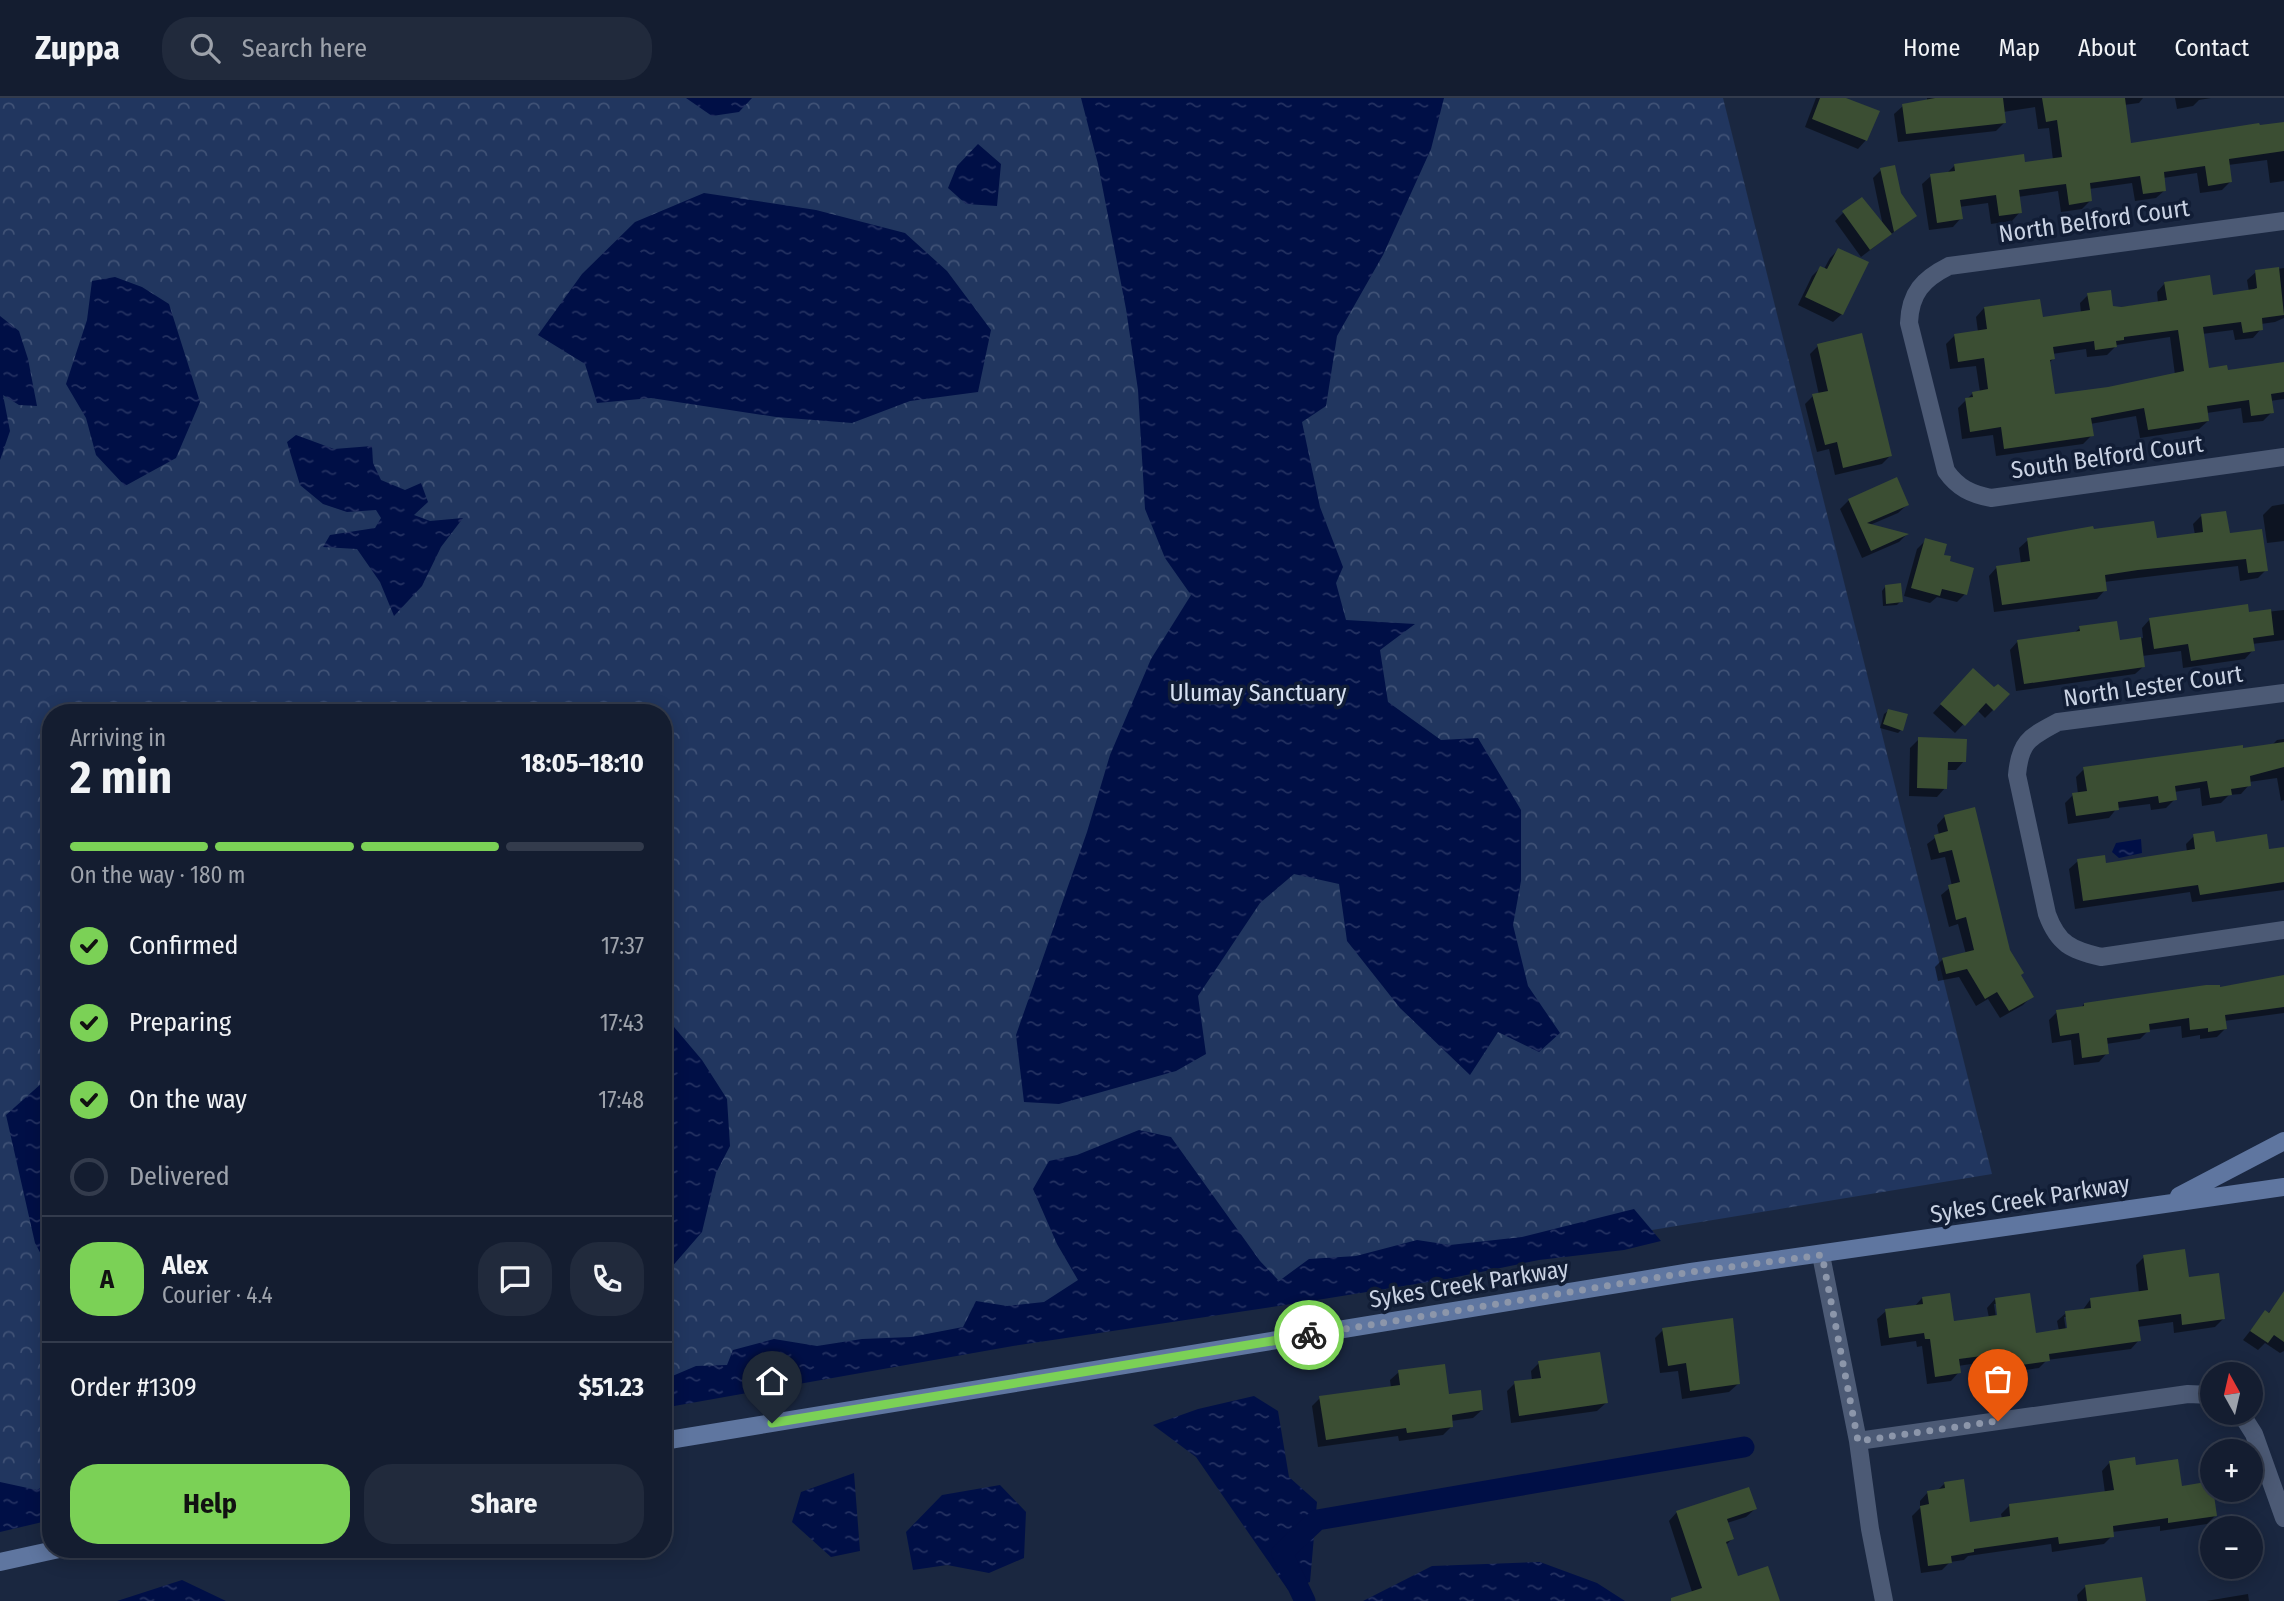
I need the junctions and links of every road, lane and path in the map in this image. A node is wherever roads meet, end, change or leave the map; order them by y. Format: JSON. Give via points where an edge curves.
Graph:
{"nodes":[{"id":1,"x":2284,"y":221,"type":"edge"},
{"id":2,"x":2284,"y":457,"type":"edge"},
{"id":3,"x":1946,"y":471,"type":"joint"},
{"id":4,"x":2284,"y":693,"type":"edge"},
{"id":5,"x":2284,"y":930,"type":"edge"},
{"id":6,"x":2284,"y":1141,"type":"edge"},
{"id":7,"x":2284,"y":1187,"type":"edge"},
{"id":8,"x":2167,"y":1203,"type":"junction"},
{"id":9,"x":1822,"y":1255,"type":"junction"},
{"id":10,"x":2200,"y":1394,"type":"edge"},
{"id":11,"x":2248,"y":1425,"type":"edge"},
{"id":12,"x":672,"y":1440,"type":"edge"},
{"id":13,"x":1858,"y":1441,"type":"junction"},
{"id":14,"x":2284,"y":1518,"type":"edge"},
{"id":15,"x":42,"y":1553,"type":"edge"},
{"id":16,"x":0,"y":1562,"type":"edge"},
{"id":17,"x":1884,"y":1601,"type":"edge"}],
"edges":[{"from":1,"to":3,"type":"street","name":"North Belford Court","via":[[1961,264],[1928,278],[1912,298],[1909,323]]},
{"from":2,"to":3,"type":"street","name":"South Belford Court","via":[[1991,498],[1964,490]]},
{"from":4,"to":5,"type":"street","name":"North Lester Court","via":[[2058,723],[2031,737],[2019,755],[2017,775],[2054,932],[2081,953],[2101,957]]},
{"from":6,"to":8,"type":"street"},
{"from":7,"to":8,"type":"street","name":"Sykes Creek Parkway"},
{"from":8,"to":9,"type":"street","name":"Sykes Creek Parkway"},
{"from":9,"to":12,"type":"street","name":"Sykes Creek Parkway","via":[[1691,1272]]},
{"from":9,"to":13,"type":"street"},
{"from":10,"to":13,"type":"street"},
{"from":11,"to":14,"type":"street"},
{"from":13,"to":17,"type":"street"},
{"from":15,"to":16,"type":"street"}]}
